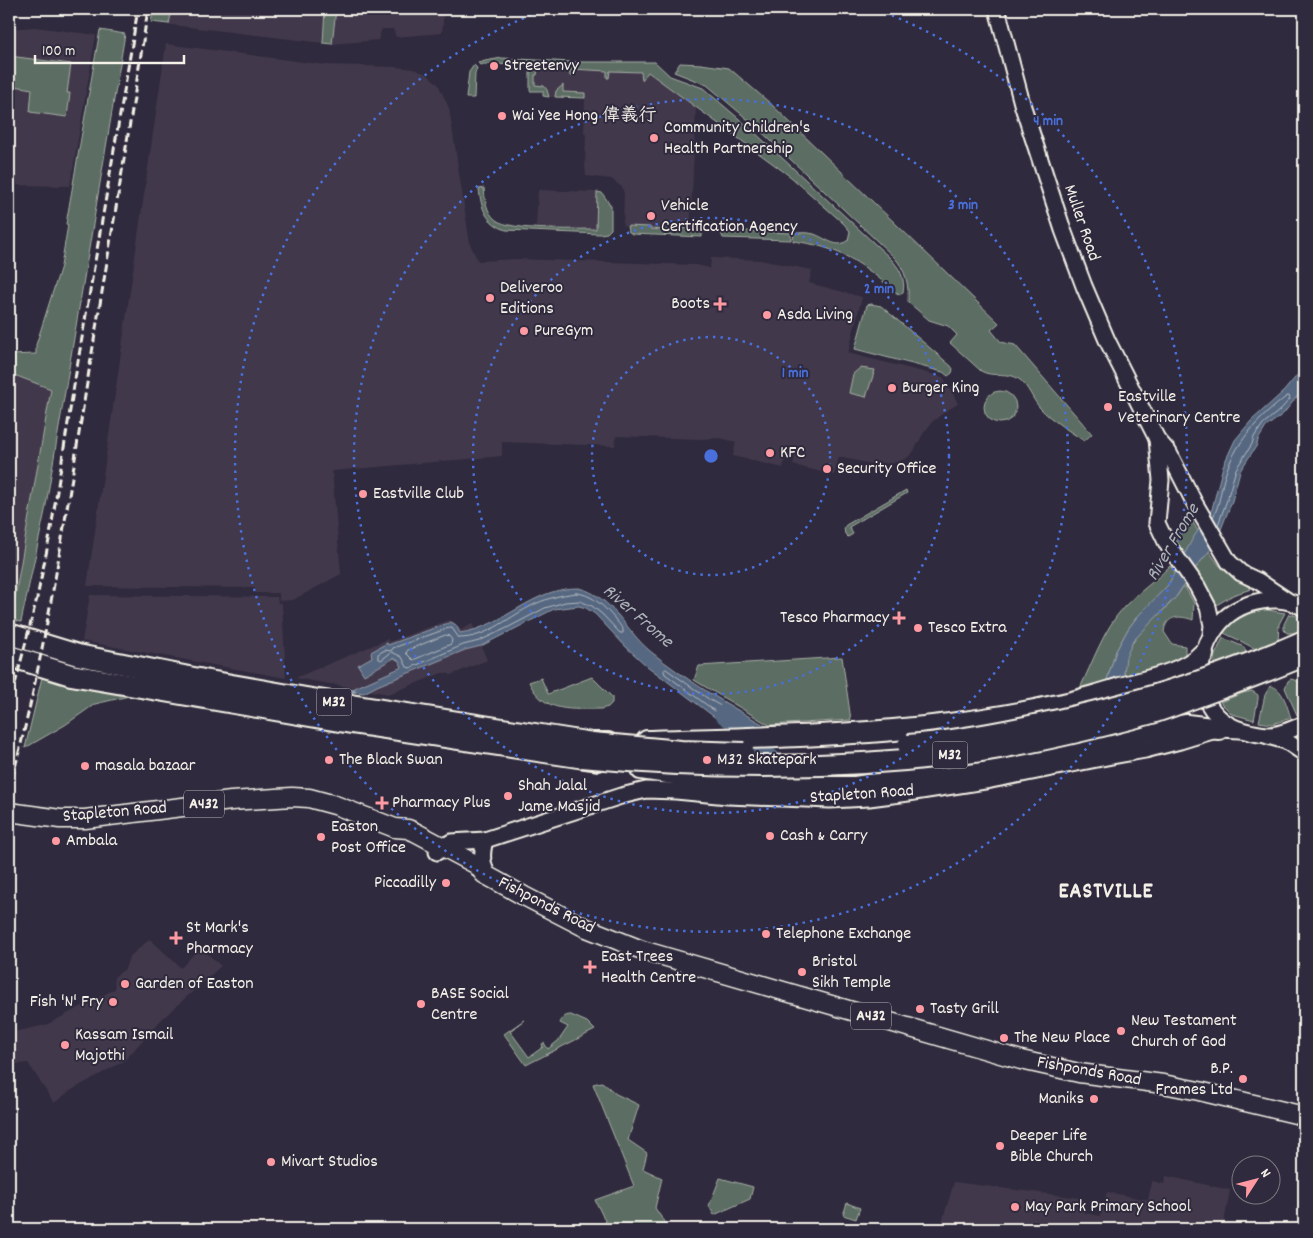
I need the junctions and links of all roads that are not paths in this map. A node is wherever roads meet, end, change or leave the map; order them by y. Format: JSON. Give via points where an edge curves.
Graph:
{"nodes":[{"id":1,"x":997,"y":9,"type":"edge"},
{"id":2,"x":1158,"y":439,"type":"junction"},
{"id":3,"x":1300,"y":606,"type":"edge"},
{"id":4,"x":9,"y":634,"type":"edge"},
{"id":5,"x":1211,"y":635,"type":"junction"},
{"id":6,"x":1304,"y":640,"type":"edge"},
{"id":7,"x":1203,"y":654,"type":"junction"},
{"id":8,"x":9,"y":656,"type":"edge"},
{"id":9,"x":1304,"y":656,"type":"edge"},
{"id":10,"x":1304,"y":724,"type":"edge"},
{"id":11,"x":1219,"y":728,"type":"junction"},
{"id":12,"x":1240,"y":730,"type":"junction"},
{"id":13,"x":1266,"y":735,"type":"junction"},
{"id":14,"x":587,"y":750,"type":"junction"},
{"id":15,"x":1304,"y":753,"type":"edge"},
{"id":16,"x":9,"y":812,"type":"edge"},
{"id":17,"x":485,"y":840,"type":"junction"},
{"id":18,"x":443,"y":852,"type":"junction"},
{"id":19,"x":486,"y":875,"type":"junction"},
{"id":20,"x":1304,"y":1116,"type":"edge"}],
"edges":[{"from":1,"to":2,"type":"main road","name":"Muller Road","via":[[1023,107],[1063,230],[1107,340]]},
{"from":2,"to":3,"type":"main road","name":"Muller Road","via":[[1169,453],[1229,562]]},
{"from":2,"to":5,"type":"main road","name":"Muller Road","via":[[1161,480],[1157,523],[1208,607]]},
{"from":3,"to":5,"type":"main road","via":[[1267,600],[1239,607],[1221,621]]},
{"from":4,"to":14,"type":"highway","number":"M32","via":[[78,655]]},
{"from":5,"to":7,"type":"main road"},
{"from":6,"to":14,"type":"highway","number":"M32","bridge":true,"via":[[1220,674],[1144,699],[1076,717],[964,738],[911,745],[786,753]]},
{"from":7,"to":12,"type":"main road","via":[[1200,676],[1207,701],[1224,722]]},
{"from":7,"to":14,"type":"highway","number":"M32","bridge":true,"via":[[1186,668],[1059,705],[924,727]]},
{"from":8,"to":14,"type":"highway","number":"M32","via":[[71,674],[351,723]]},
{"from":9,"to":14,"type":"highway","number":"M32","bridge":true,"via":[[1154,712],[1023,744],[952,755],[781,767],[694,766]]},
{"from":10,"to":13,"type":"main road"},
{"from":11,"to":12,"type":"main road","name":"Stapleton Road"},
{"from":11,"to":14,"type":"highway","number":"M32","bridge":true,"via":[[1187,725],[1164,728],[1045,756],[855,787],[688,776]]},
{"from":11,"to":17,"type":"main road","name":"Stapleton Road","via":[[1180,742],[1126,755],[908,793],[830,800],[646,790]]},
{"from":12,"to":13,"type":"main road","name":"Stapleton Road"},
{"from":13,"to":15,"type":"main road","via":[[1286,741]]},
{"from":16,"to":18,"type":"main road","name":"Stapleton Road","number":"A432","via":[[85,819],[231,801],[309,798],[395,828],[403,836]]},
{"from":17,"to":18,"type":"main road","name":"Stapleton Road","via":[[455,842]]},
{"from":17,"to":19,"type":"main road","via":[[481,853]]},
{"from":18,"to":19,"type":"main road","name":"Fishponds Road","number":"A432","via":[[473,871]]},
{"from":19,"to":20,"type":"main road","name":"Fishponds Road","number":"A432","via":[[584,927],[642,950],[1021,1060],[1199,1091]]}]}
